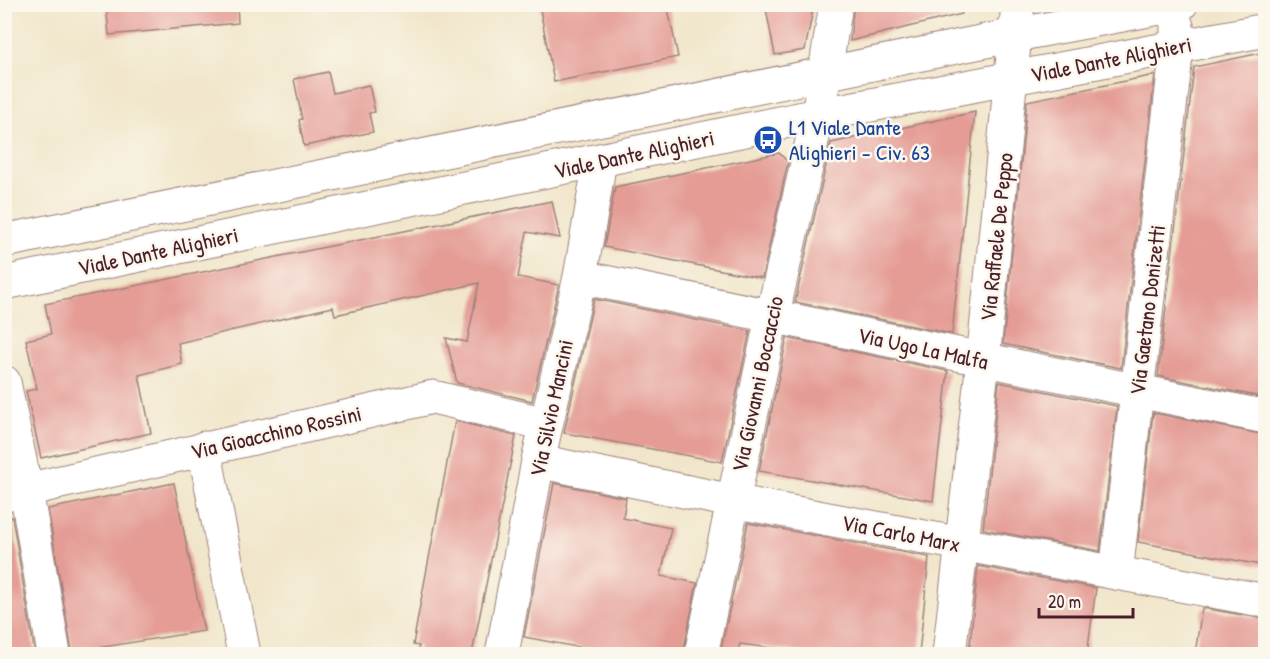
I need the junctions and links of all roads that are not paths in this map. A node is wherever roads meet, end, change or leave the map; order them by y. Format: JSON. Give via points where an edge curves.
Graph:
{"nodes":[{"id":1,"x":836,"y":4,"type":"edge"},
{"id":2,"x":1178,"y":5,"type":"edge"},
{"id":3,"x":1017,"y":20,"type":"edge"},
{"id":4,"x":1266,"y":30,"type":"edge"},
{"id":5,"x":1177,"y":47,"type":"junction"},
{"id":6,"x":825,"y":74,"type":"junction"},
{"id":7,"x":1011,"y":79,"type":"junction"},
{"id":8,"x":818,"y":115,"type":"junction"},
{"id":9,"x":600,"y":161,"type":"junction"},
{"id":10,"x":4,"y":241,"type":"edge"},
{"id":11,"x":580,"y":277,"type":"junction"},
{"id":12,"x":4,"y":283,"type":"edge"},
{"id":13,"x":772,"y":316,"type":"junction"},
{"id":14,"x":983,"y":361,"type":"junction"},
{"id":15,"x":4,"y":382,"type":"edge"},
{"id":16,"x":1137,"y":391,"type":"junction"},
{"id":17,"x":1266,"y":417,"type":"edge"},
{"id":18,"x":546,"y":424,"type":"junction"},
{"id":19,"x":204,"y":448,"type":"junction"},
{"id":20,"x":538,"y":461,"type":"junction"},
{"id":21,"x":15,"y":493,"type":"edge"},
{"id":22,"x":732,"y":501,"type":"junction"},
{"id":23,"x":963,"y":544,"type":"junction"},
{"id":24,"x":1116,"y":573,"type":"junction"},
{"id":25,"x":1266,"y":601,"type":"edge"},
{"id":26,"x":54,"y":654,"type":"edge"},
{"id":27,"x":244,"y":654,"type":"edge"},
{"id":28,"x":502,"y":654,"type":"edge"},
{"id":29,"x":701,"y":654,"type":"edge"},
{"id":30,"x":950,"y":654,"type":"edge"}],
"edges":[{"from":1,"to":6,"type":"street","name":"Via Giovanni Boccaccio"},
{"from":2,"to":3,"type":"street","name":"Viale Dante Alighieri"},
{"from":2,"to":5,"type":"street","name":"Via Gaetano Donizetti"},
{"from":3,"to":6,"type":"street","name":"Viale Dante Alighieri"},
{"from":3,"to":7,"type":"street","name":"Via Raffaele De Peppo"},
{"from":4,"to":5,"type":"street","name":"Viale Dante Alighieri"},
{"from":5,"to":7,"type":"street","name":"Viale Dante Alighieri"},
{"from":5,"to":16,"type":"street","name":"Via Gaetano Donizetti"},
{"from":6,"to":8,"type":"street","name":"Via Giovanni Boccaccio"},
{"from":6,"to":10,"type":"street","name":"Viale Dante Alighieri"},
{"from":7,"to":8,"type":"street","name":"Viale Dante Alighieri"},
{"from":7,"to":14,"type":"street","name":"Via Raffaele De Peppo"},
{"from":8,"to":9,"type":"street","name":"Viale Dante Alighieri"},
{"from":8,"to":13,"type":"street","name":"Via Giovanni Boccaccio"},
{"from":9,"to":11,"type":"street","name":"Via Silvio Mancini"},
{"from":9,"to":12,"type":"street","name":"Viale Dante Alighieri"},
{"from":11,"to":13,"type":"street","name":"Via Ugo La Malfa"},
{"from":11,"to":18,"type":"street","name":"Via Silvio Mancini"},
{"from":13,"to":14,"type":"street","name":"Via Ugo La Malfa"},
{"from":13,"to":22,"type":"street","name":"Via Giovanni Boccaccio"},
{"from":14,"to":16,"type":"street","name":"Via Ugo La Malfa"},
{"from":14,"to":23,"type":"street","name":"Via Raffaele De Peppo"},
{"from":15,"to":21,"type":"street"},
{"from":16,"to":17,"type":"street","name":"Via Ugo La Malfa"},
{"from":16,"to":24,"type":"street","name":"Via Gaetano Donizetti"},
{"from":18,"to":19,"type":"street","name":"Via Gioacchino Rossini","via":[[433,397]]},
{"from":18,"to":20,"type":"street","name":"Via Silvio Mancini"},
{"from":19,"to":21,"type":"street","name":"Via Gioacchino Rossini"},
{"from":19,"to":27,"type":"street"},
{"from":20,"to":22,"type":"street","name":"Via Carlo Marx"},
{"from":20,"to":28,"type":"street","name":"Via Silvio Mancini"},
{"from":21,"to":26,"type":"street"},
{"from":22,"to":23,"type":"street","name":"Via Carlo Marx"},
{"from":22,"to":29,"type":"street","name":"Via Giovanni Boccaccio"},
{"from":23,"to":24,"type":"street","name":"Via Carlo Marx"},
{"from":23,"to":30,"type":"street","name":"Via Raffaele De Peppo"},
{"from":24,"to":25,"type":"street","name":"Via Carlo Marx"}]}
